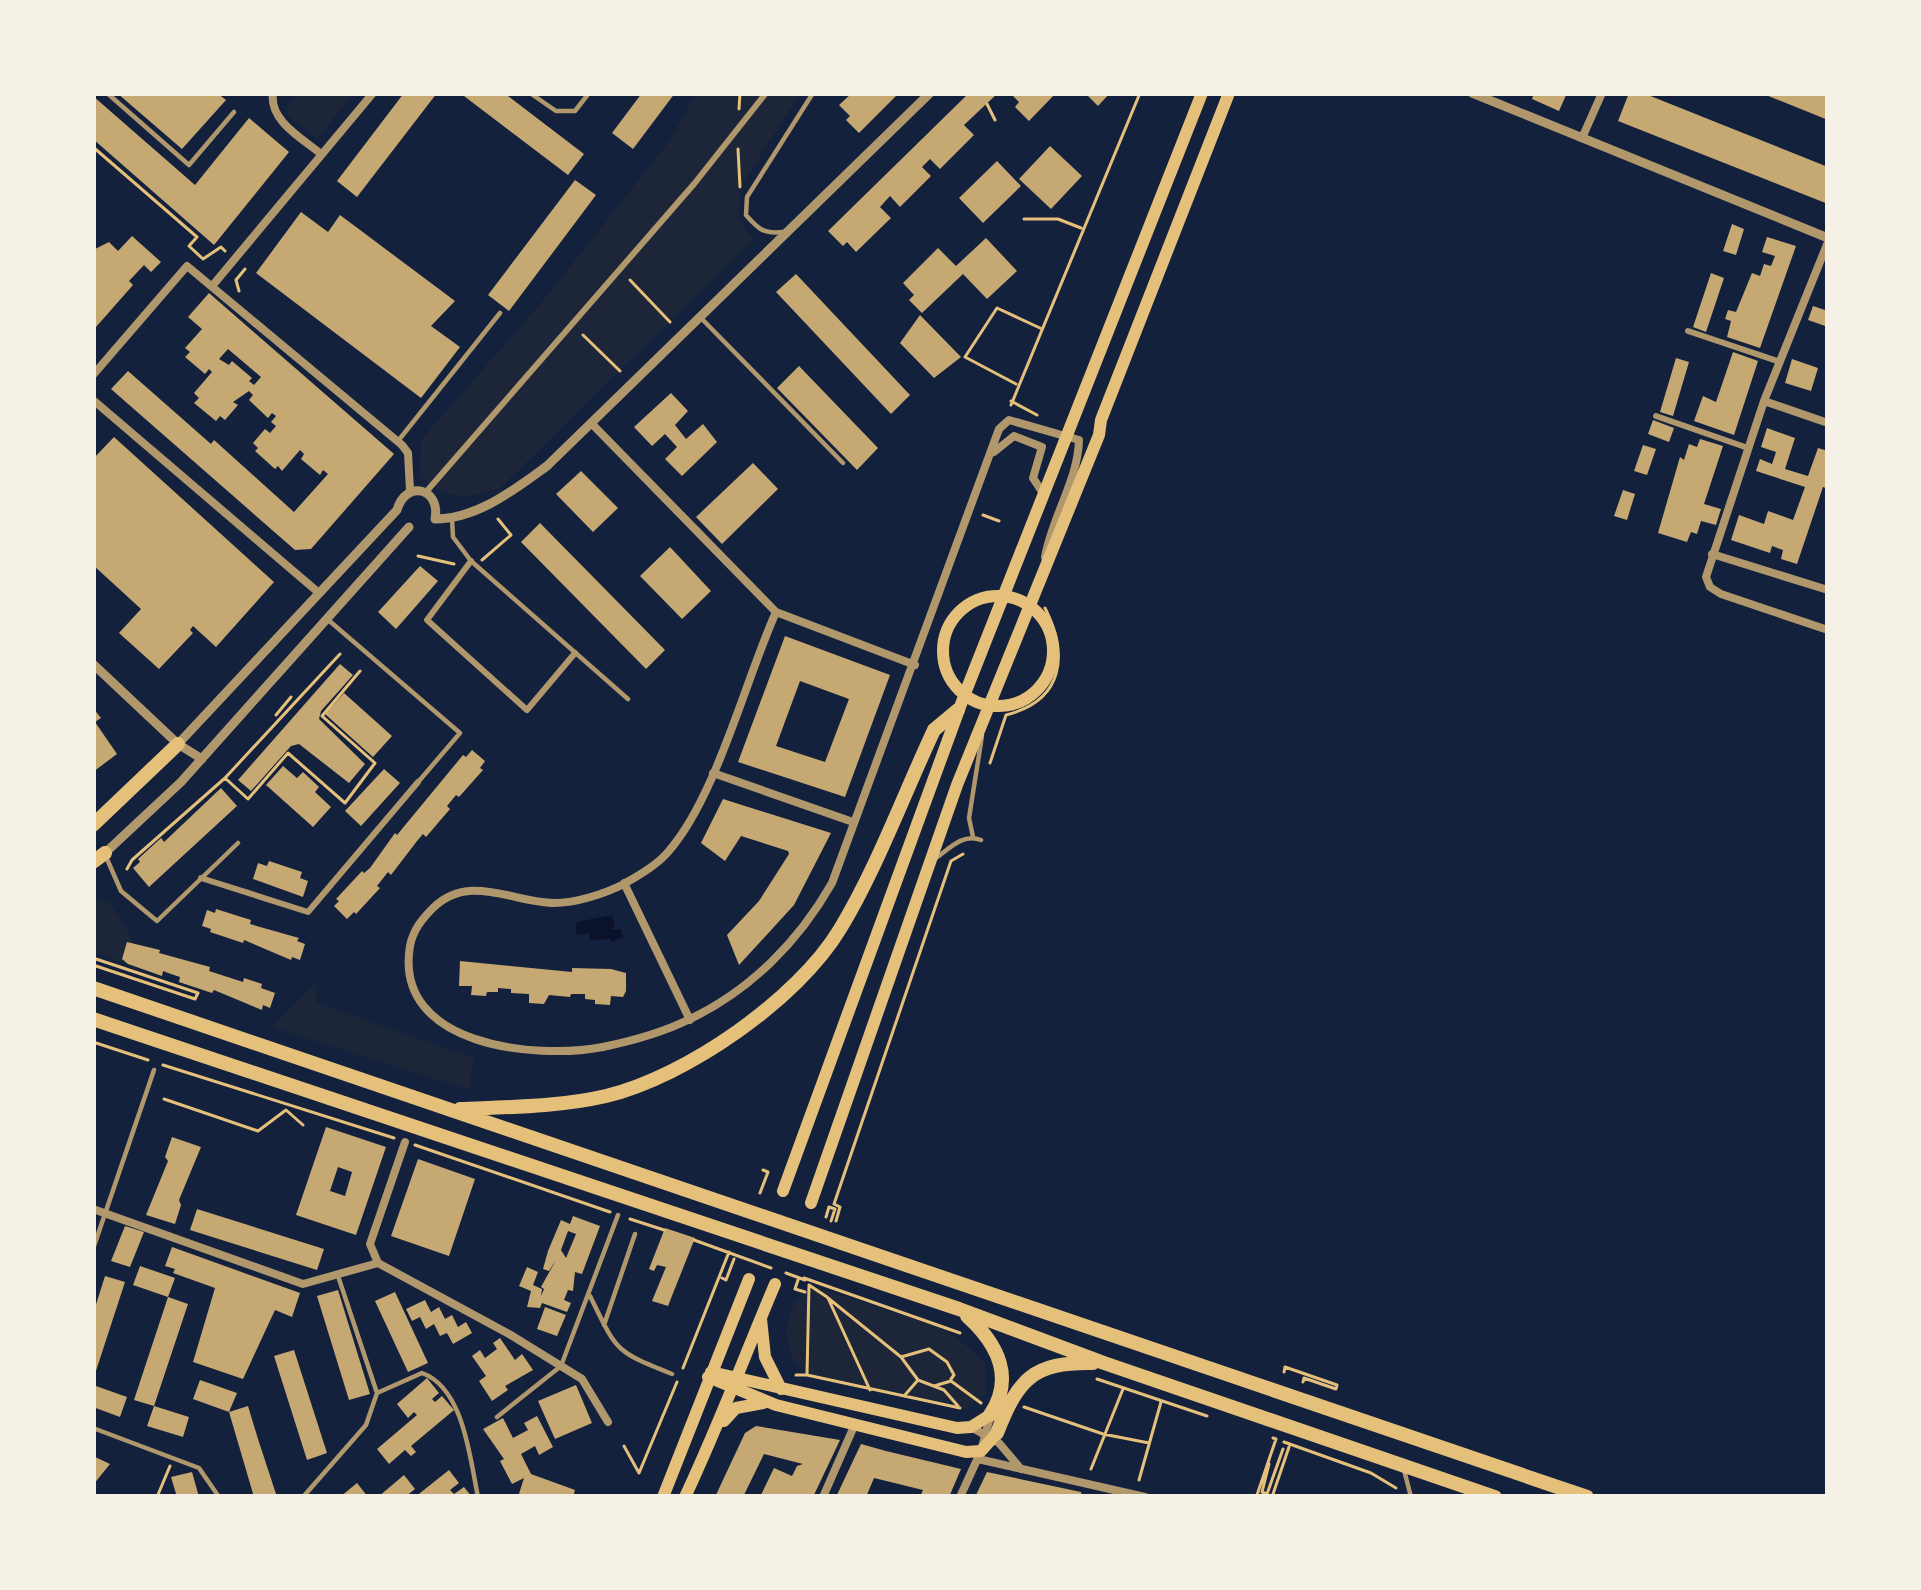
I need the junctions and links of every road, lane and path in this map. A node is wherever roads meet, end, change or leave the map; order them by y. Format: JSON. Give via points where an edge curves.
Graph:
{"nodes":[{"id":1,"x":107,"y":93,"type":"edge"},
{"id":2,"x":273,"y":93,"type":"edge"},
{"id":3,"x":373,"y":93,"type":"edge"},
{"id":4,"x":530,"y":93,"type":"edge"},
{"id":5,"x":589,"y":93,"type":"edge"},
{"id":6,"x":766,"y":93,"type":"edge"},
{"id":7,"x":813,"y":93,"type":"edge"},
{"id":8,"x":930,"y":93,"type":"edge"},
{"id":9,"x":1140,"y":93,"type":"edge"},
{"id":10,"x":1202,"y":93,"type":"edge"},
{"id":11,"x":1229,"y":93,"type":"edge"},
{"id":12,"x":1472,"y":93,"type":"edge"},
{"id":13,"x":1602,"y":93,"type":"edge"},
{"id":14,"x":987,"y":104,"type":"dead end"},
{"id":15,"x":234,"y":112,"type":"dead end"},
{"id":16,"x":994,"y":120,"type":"dead end"},
{"id":17,"x":736,"y":131,"type":"junction"},
{"id":18,"x":1582,"y":138,"type":"junction"},
{"id":19,"x":93,"y":147,"type":"edge"},
{"id":20,"x":321,"y":154,"type":"junction"},
{"id":21,"x":740,"y":188,"type":"dead end"},
{"id":22,"x":1024,"y":219,"type":"dead end"},
{"id":23,"x":1083,"y":229,"type":"junction"},
{"id":24,"x":789,"y":232,"type":"junction"},
{"id":25,"x":1828,"y":240,"type":"edge"},
{"id":26,"x":189,"y":246,"type":"dead end"},
{"id":27,"x":620,"y":270,"type":"junction"},
{"id":28,"x":213,"y":284,"type":"junction"},
{"id":29,"x":500,"y":313,"type":"dead end"},
{"id":30,"x":701,"y":319,"type":"junction"},
{"id":31,"x":670,"y":322,"type":"dead end"},
{"id":32,"x":572,"y":325,"type":"junction"},
{"id":33,"x":1041,"y":328,"type":"junction"},
{"id":34,"x":1688,"y":331,"type":"dead end"},
{"id":35,"x":1780,"y":362,"type":"junction"},
{"id":36,"x":620,"y":371,"type":"dead end"},
{"id":37,"x":93,"y":375,"type":"edge"},
{"id":38,"x":1018,"y":385,"type":"junction"},
{"id":39,"x":93,"y":400,"type":"edge"},
{"id":40,"x":1011,"y":400,"type":"junction"},
{"id":41,"x":1764,"y":401,"type":"junction"},
{"id":42,"x":1010,"y":412,"type":"dead end"},
{"id":43,"x":1656,"y":416,"type":"dead end"},
{"id":44,"x":1038,"y":417,"type":"dead end"},
{"id":45,"x":1828,"y":423,"type":"edge"},
{"id":46,"x":593,"y":425,"type":"junction"},
{"id":47,"x":1066,"y":435,"type":"junction"},
{"id":48,"x":398,"y":441,"type":"junction"},
{"id":49,"x":1748,"y":448,"type":"junction"},
{"id":50,"x":993,"y":453,"type":"junction"},
{"id":51,"x":843,"y":463,"type":"dead end"},
{"id":52,"x":410,"y":490,"type":"junction"},
{"id":53,"x":426,"y":492,"type":"junction"},
{"id":54,"x":1043,"y":493,"type":"junction"},
{"id":55,"x":397,"y":510,"type":"junction"},
{"id":56,"x":971,"y":512,"type":"junction"},
{"id":57,"x":452,"y":519,"type":"junction"},
{"id":58,"x":497,"y":519,"type":"dead end"},
{"id":59,"x":999,"y":520,"type":"dead end"},
{"id":60,"x":422,"y":526,"type":"junction"},
{"id":61,"x":1712,"y":554,"type":"junction"},
{"id":62,"x":418,"y":556,"type":"dead end"},
{"id":63,"x":470,"y":560,"type":"junction"},
{"id":64,"x":1042,"y":576,"type":"junction"},
{"id":65,"x":1828,"y":590,"type":"edge"},
{"id":66,"x":319,"y":593,"type":"junction"},
{"id":67,"x":1004,"y":595,"type":"junction"},
{"id":68,"x":1028,"y":605,"type":"junction"},
{"id":69,"x":776,"y":612,"type":"junction"},
{"id":70,"x":326,"y":618,"type":"junction"},
{"id":71,"x":1828,"y":630,"type":"edge"},
{"id":72,"x":575,"y":653,"type":"junction"},
{"id":73,"x":340,"y":654,"type":"dead end"},
{"id":74,"x":93,"y":664,"type":"edge"},
{"id":75,"x":915,"y":665,"type":"junction"},
{"id":76,"x":360,"y":671,"type":"dead end"},
{"id":77,"x":291,"y":698,"type":"dead end"},
{"id":78,"x":628,"y":699,"type":"dead end"},
{"id":79,"x":961,"y":703,"type":"junction"},
{"id":80,"x":985,"y":712,"type":"junction"},
{"id":81,"x":276,"y":716,"type":"dead end"},
{"id":82,"x":178,"y":744,"type":"junction"},
{"id":83,"x":202,"y":759,"type":"junction"},
{"id":84,"x":713,"y":773,"type":"junction"},
{"id":85,"x":225,"y":778,"type":"junction"},
{"id":86,"x":418,"y":782,"type":"joint"},
{"id":87,"x":853,"y":822,"type":"junction"},
{"id":88,"x":93,"y":825,"type":"edge"},
{"id":89,"x":973,"y":837,"type":"junction"},
{"id":90,"x":981,"y":840,"type":"dead end"},
{"id":91,"x":238,"y":843,"type":"dead end"},
{"id":92,"x":99,"y":858,"type":"edge"},
{"id":93,"x":927,"y":866,"type":"junction"},
{"id":94,"x":124,"y":873,"type":"dead end"},
{"id":95,"x":201,"y":878,"type":"junction"},
{"id":96,"x":624,"y":883,"type":"junction"},
{"id":97,"x":93,"y":961,"type":"edge"},
{"id":98,"x":93,"y":988,"type":"edge"},
{"id":99,"x":93,"y":1019,"type":"edge"},
{"id":100,"x":690,"y":1019,"type":"junction"},
{"id":101,"x":93,"y":1042,"type":"edge"},
{"id":102,"x":155,"y":1066,"type":"joint"},
{"id":103,"x":164,"y":1099,"type":"dead end"},
{"id":104,"x":449,"y":1110,"type":"junction"},
{"id":105,"x":303,"y":1125,"type":"dead end"},
{"id":106,"x":405,"y":1142,"type":"dead end"},
{"id":107,"x":763,"y":1170,"type":"dead end"},
{"id":108,"x":783,"y":1191,"type":"dead end"},
{"id":109,"x":760,"y":1193,"type":"dead end"},
{"id":110,"x":812,"y":1203,"type":"dead end"},
{"id":111,"x":93,"y":1209,"type":"edge"},
{"id":112,"x":105,"y":1214,"type":"junction"},
{"id":113,"x":618,"y":1215,"type":"dead end"},
{"id":114,"x":826,"y":1217,"type":"dead end"},
{"id":115,"x":830,"y":1223,"type":"dead end"},
{"id":116,"x":635,"y":1234,"type":"dead end"},
{"id":117,"x":694,"y":1240,"type":"dead end"},
{"id":118,"x":93,"y":1249,"type":"edge"},
{"id":119,"x":735,"y":1257,"type":"junction"},
{"id":120,"x":378,"y":1263,"type":"junction"},
{"id":121,"x":338,"y":1276,"type":"junction"},
{"id":122,"x":719,"y":1277,"type":"dead end"},
{"id":123,"x":749,"y":1279,"type":"dead end"},
{"id":124,"x":801,"y":1279,"type":"junction"},
{"id":125,"x":775,"y":1284,"type":"dead end"},
{"id":126,"x":809,"y":1285,"type":"junction"},
{"id":127,"x":589,"y":1294,"type":"junction"},
{"id":128,"x":809,"y":1294,"type":"junction"},
{"id":129,"x":828,"y":1298,"type":"junction"},
{"id":130,"x":958,"y":1309,"type":"junction"},
{"id":131,"x":760,"y":1317,"type":"junction"},
{"id":132,"x":604,"y":1325,"type":"junction"},
{"id":133,"x":965,"y":1336,"type":"dead end"},
{"id":134,"x":901,"y":1357,"type":"junction"},
{"id":135,"x":1104,"y":1363,"type":"junction"},
{"id":136,"x":561,"y":1366,"type":"junction"},
{"id":137,"x":1284,"y":1372,"type":"dead end"},
{"id":138,"x":672,"y":1374,"type":"dead end"},
{"id":139,"x":709,"y":1374,"type":"junction"},
{"id":140,"x":790,"y":1375,"type":"dead end"},
{"id":141,"x":807,"y":1375,"type":"junction"},
{"id":142,"x":1093,"y":1378,"type":"dead end"},
{"id":143,"x":918,"y":1380,"type":"junction"},
{"id":144,"x":951,"y":1381,"type":"junction"},
{"id":145,"x":1303,"y":1382,"type":"dead end"},
{"id":146,"x":732,"y":1383,"type":"junction"},
{"id":147,"x":934,"y":1387,"type":"junction"},
{"id":148,"x":1124,"y":1388,"type":"junction"},
{"id":149,"x":781,"y":1389,"type":"junction"},
{"id":150,"x":870,"y":1390,"type":"junction"},
{"id":151,"x":377,"y":1393,"type":"junction"},
{"id":152,"x":904,"y":1396,"type":"junction"},
{"id":153,"x":1161,"y":1401,"type":"junction"},
{"id":154,"x":771,"y":1403,"type":"junction"},
{"id":155,"x":998,"y":1412,"type":"junction"},
{"id":156,"x":497,"y":1417,"type":"dead end"},
{"id":157,"x":1219,"y":1420,"type":"dead end"},
{"id":158,"x":608,"y":1422,"type":"dead end"},
{"id":159,"x":855,"y":1424,"type":"junction"},
{"id":160,"x":719,"y":1426,"type":"junction"},
{"id":161,"x":978,"y":1426,"type":"junction"},
{"id":162,"x":93,"y":1428,"type":"edge"},
{"id":163,"x":1257,"y":1433,"type":"dead end"},
{"id":164,"x":1103,"y":1434,"type":"junction"},
{"id":165,"x":1276,"y":1439,"type":"junction"},
{"id":166,"x":1149,"y":1444,"type":"junction"},
{"id":167,"x":1289,"y":1445,"type":"junction"},
{"id":168,"x":979,"y":1455,"type":"junction"},
{"id":169,"x":172,"y":1459,"type":"junction"},
{"id":170,"x":1270,"y":1464,"type":"junction"},
{"id":171,"x":1402,"y":1465,"type":"junction"},
{"id":172,"x":1022,"y":1470,"type":"junction"},
{"id":173,"x":1090,"y":1484,"type":"junction"},
{"id":174,"x":1470,"y":1494,"type":"edge"},
{"id":175,"x":159,"y":1495,"type":"edge"},
{"id":176,"x":1140,"y":1496,"type":"edge"},
{"id":177,"x":219,"y":1497,"type":"edge"},
{"id":178,"x":302,"y":1497,"type":"edge"},
{"id":179,"x":478,"y":1497,"type":"edge"},
{"id":180,"x":663,"y":1497,"type":"edge"},
{"id":181,"x":686,"y":1497,"type":"edge"},
{"id":182,"x":823,"y":1497,"type":"edge"},
{"id":183,"x":960,"y":1497,"type":"edge"},
{"id":184,"x":1090,"y":1497,"type":"edge"},
{"id":185,"x":1265,"y":1497,"type":"edge"},
{"id":186,"x":1272,"y":1497,"type":"edge"},
{"id":187,"x":1402,"y":1497,"type":"edge"},
{"id":188,"x":1411,"y":1497,"type":"edge"},
{"id":189,"x":1495,"y":1497,"type":"edge"},
{"id":190,"x":1587,"y":1497,"type":"edge"}],
"edges":[{"from":1,"to":15,"type":"lane","via":[[189,165]]},
{"from":2,"to":20,"type":"street","via":[[277,117]]},
{"from":3,"to":20,"type":"street"},
{"from":4,"to":5,"type":"lane","via":[[556,111],[575,111]]},
{"from":6,"to":17,"type":"street"},
{"from":7,"to":24,"type":"lane","via":[[747,197],[746,215],[758,229]]},
{"from":8,"to":24,"type":"street"},
{"from":9,"to":23,"type":"path"},
{"from":10,"to":47,"type":"main road"},
{"from":11,"to":64,"type":"main road"},
{"from":12,"to":18,"type":"street"},
{"from":13,"to":18,"type":"street"},
{"from":14,"to":16,"type":"path"},
{"from":17,"to":21,"type":"path"},
{"from":17,"to":27,"type":"street"},
{"from":18,"to":25,"type":"street"},
{"from":19,"to":26,"type":"path","via":[[197,237]]},
{"from":20,"to":28,"type":"street"},
{"from":22,"to":23,"type":"path"},
{"from":23,"to":33,"type":"path"},
{"from":24,"to":30,"type":"street"},
{"from":25,"to":35,"type":"street"},
{"from":27,"to":31,"type":"path"},
{"from":27,"to":32,"type":"street"},
{"from":28,"to":37,"type":"street","via":[[187,266]]},
{"from":28,"to":48,"type":"street"},
{"from":29,"to":48,"type":"lane"},
{"from":30,"to":46,"type":"street"},
{"from":30,"to":51,"type":"lane"},
{"from":32,"to":36,"type":"path"},
{"from":32,"to":53,"type":"street"},
{"from":33,"to":38,"type":"path"},
{"from":33,"to":38,"type":"path","via":[[997,308],[965,357]]},
{"from":34,"to":35,"type":"street"},
{"from":35,"to":41,"type":"street"},
{"from":38,"to":40,"type":"path"},
{"from":39,"to":66,"type":"street"},
{"from":40,"to":42,"type":"path"},
{"from":40,"to":44,"type":"path"},
{"from":41,"to":45,"type":"street"},
{"from":41,"to":49,"type":"street"},
{"from":43,"to":49,"type":"street"},
{"from":46,"to":57,"type":"street","via":[[510,493]]},
{"from":46,"to":69,"type":"street"},
{"from":47,"to":50,"type":"street","via":[[1010,419]]},
{"from":47,"to":54,"type":"main road"},
{"from":47,"to":64,"type":"street","via":[[1079,440],[1078,456]]},
{"from":48,"to":52,"type":"street","via":[[408,453]]},
{"from":49,"to":61,"type":"street"},
{"from":50,"to":54,"type":"street","via":[[1013,436],[1042,447],[1033,478]]},
{"from":50,"to":56,"type":"street"},
{"from":52,"to":53,"type":"street"},
{"from":52,"to":55,"type":"street"},
{"from":53,"to":60,"type":"street","via":[[437,507]]},
{"from":54,"to":67,"type":"main road"},
{"from":55,"to":60,"type":"street","via":[[400,520]]},
{"from":55,"to":66,"type":"street"},
{"from":56,"to":59,"type":"path"},
{"from":56,"to":75,"type":"street"},
{"from":57,"to":60,"type":"street"},
{"from":57,"to":63,"type":"lane","via":[[452,537]]},
{"from":58,"to":63,"type":"path","via":[[511,535],[480,562]]},
{"from":60,"to":70,"type":"street"},
{"from":61,"to":65,"type":"street"},
{"from":61,"to":71,"type":"street","via":[[1710,587]]},
{"from":62,"to":63,"type":"path"},
{"from":63,"to":72,"type":"lane"},
{"from":63,"to":72,"type":"street","via":[[427,620],[527,710]]},
{"from":64,"to":68,"type":"main road"},
{"from":66,"to":82,"type":"street"},
{"from":67,"to":68,"type":"main road"},
{"from":67,"to":79,"type":"main road"},
{"from":67,"to":79,"type":"main road","via":[[967,604],[945,633],[945,669]]},
{"from":68,"to":80,"type":"main road"},
{"from":68,"to":80,"type":"main road","via":[[1053,640],[1048,676],[1021,702]]},
{"from":69,"to":75,"type":"street"},
{"from":69,"to":84,"type":"street"},
{"from":70,"to":83,"type":"street"},
{"from":70,"to":86,"type":"lane","via":[[460,733]]},
{"from":72,"to":78,"type":"lane"},
{"from":73,"to":85,"type":"path"},
{"from":74,"to":82,"type":"street"},
{"from":75,"to":87,"type":"street"},
{"from":76,"to":85,"type":"path","via":[[322,716],[375,764],[345,803],[288,753],[248,800]]},
{"from":77,"to":81,"type":"path"},
{"from":79,"to":80,"type":"main road"},
{"from":79,"to":104,"type":"highway","via":[[934,730],[840,929],[764,1013],[708,1050],[609,1096]]},
{"from":79,"to":108,"type":"main road"},
{"from":80,"to":89,"type":"lane"},
{"from":80,"to":93,"type":"main road"},
{"from":82,"to":83,"type":"street"},
{"from":82,"to":88,"type":"highway"},
{"from":83,"to":92,"type":"street"},
{"from":84,"to":87,"type":"street"},
{"from":84,"to":96,"type":"street","via":[[665,856]]},
{"from":85,"to":94,"type":"path"},
{"from":86,"to":95,"type":"street","via":[[308,912]]},
{"from":87,"to":100,"type":"street","via":[[832,883],[787,949]]},
{"from":89,"to":90,"type":"lane"},
{"from":89,"to":93,"type":"lane"},
{"from":91,"to":95,"type":"lane"},
{"from":92,"to":95,"type":"lane","via":[[121,892],[157,920]]},
{"from":93,"to":110,"type":"main road"},
{"from":96,"to":100,"type":"street"},
{"from":96,"to":100,"type":"street","via":[[554,903],[482,889],[441,900],[419,921],[410,946],[417,996],[437,1024],[533,1050],[601,1047]]},
{"from":97,"to":97,"type":"path","via":[[197,993],[195,999]]},
{"from":98,"to":104,"type":"highway"},
{"from":99,"to":130,"type":"highway"},
{"from":101,"to":102,"type":"path"},
{"from":102,"to":112,"type":"lane"},
{"from":103,"to":105,"type":"path","via":[[258,1130],[286,1110]]},
{"from":104,"to":190,"type":"highway"},
{"from":106,"to":120,"type":"street","via":[[370,1244]]},
{"from":107,"to":109,"type":"path"},
{"from":111,"to":112,"type":"street"},
{"from":112,"to":118,"type":"lane"},
{"from":112,"to":121,"type":"street","via":[[303,1284]]},
{"from":113,"to":127,"type":"lane"},
{"from":114,"to":115,"type":"path","via":[[835,1209]]},
{"from":116,"to":132,"type":"lane"},
{"from":117,"to":119,"type":"path"},
{"from":119,"to":122,"type":"path","via":[[726,1280]]},
{"from":119,"to":124,"type":"path"},
{"from":120,"to":121,"type":"street"},
{"from":120,"to":136,"type":"street"},
{"from":121,"to":151,"type":"lane"},
{"from":123,"to":139,"type":"main road"},
{"from":124,"to":126,"type":"path"},
{"from":124,"to":128,"type":"path","via":[[795,1289]]},
{"from":124,"to":133,"type":"path"},
{"from":125,"to":131,"type":"main road"},
{"from":126,"to":128,"type":"path"},
{"from":126,"to":129,"type":"path"},
{"from":127,"to":132,"type":"lane"},
{"from":127,"to":136,"type":"lane"},
{"from":128,"to":141,"type":"path"},
{"from":129,"to":134,"type":"path"},
{"from":129,"to":150,"type":"path"},
{"from":130,"to":135,"type":"highway"},
{"from":130,"to":155,"type":"highway","via":[[982,1330],[1005,1373]]},
{"from":131,"to":146,"type":"main road"},
{"from":131,"to":149,"type":"main road","via":[[765,1357]]},
{"from":132,"to":138,"type":"lane","via":[[626,1356]]},
{"from":134,"to":143,"type":"path"},
{"from":134,"to":144,"type":"path","via":[[929,1349],[946,1362]]},
{"from":135,"to":155,"type":"highway","via":[[1067,1362],[1030,1375]]},
{"from":135,"to":171,"type":"highway"},
{"from":136,"to":156,"type":"lane"},
{"from":136,"to":158,"type":"street","via":[[582,1379]]},
{"from":137,"to":145,"type":"path","via":[[1337,1385]]},
{"from":139,"to":146,"type":"main road"},
{"from":139,"to":180,"type":"main road"},
{"from":140,"to":141,"type":"path"},
{"from":141,"to":150,"type":"path"},
{"from":142,"to":148,"type":"path"},
{"from":143,"to":147,"type":"path"},
{"from":143,"to":152,"type":"path"},
{"from":144,"to":147,"type":"path"},
{"from":144,"to":161,"type":"path","via":[[986,1404],[970,1414]]},
{"from":146,"to":149,"type":"main road"},
{"from":146,"to":154,"type":"main road"},
{"from":146,"to":160,"type":"main road"},
{"from":147,"to":161,"type":"path"},
{"from":148,"to":153,"type":"path"},
{"from":148,"to":164,"type":"path"},
{"from":149,"to":161,"type":"main road","via":[[907,1419]]},
{"from":150,"to":152,"type":"path"},
{"from":151,"to":178,"type":"lane","via":[[366,1425]]},
{"from":151,"to":179,"type":"lane","via":[[422,1373],[433,1378],[457,1409]]},
{"from":152,"to":161,"type":"path"},
{"from":153,"to":157,"type":"path"},
{"from":153,"to":166,"type":"path"},
{"from":154,"to":159,"type":"main road"},
{"from":154,"to":160,"type":"main road","via":[[736,1408]]},
{"from":155,"to":161,"type":"highway"},
{"from":155,"to":161,"type":"main road"},
{"from":155,"to":164,"type":"path","via":[[1013,1413],[1016,1404]]},
{"from":159,"to":168,"type":"main road"},
{"from":159,"to":182,"type":"street"},
{"from":160,"to":181,"type":"main road"},
{"from":161,"to":168,"type":"main road"},
{"from":161,"to":172,"type":"street"},
{"from":162,"to":169,"type":"lane"},
{"from":163,"to":165,"type":"path"},
{"from":164,"to":166,"type":"path"},
{"from":164,"to":173,"type":"path"},
{"from":165,"to":167,"type":"path"},
{"from":165,"to":170,"type":"path"},
{"from":166,"to":176,"type":"path"},
{"from":167,"to":186,"type":"path"},
{"from":167,"to":187,"type":"path","via":[[1388,1480]]},
{"from":168,"to":172,"type":"street"},
{"from":168,"to":183,"type":"street"},
{"from":169,"to":175,"type":"path"},
{"from":169,"to":177,"type":"lane","via":[[199,1468]]},
{"from":170,"to":170,"type":"path","via":[[1282,1452],[1268,1494],[1262,1492]]},
{"from":170,"to":185,"type":"path","via":[[1257,1495]]},
{"from":171,"to":174,"type":"highway"},
{"from":171,"to":188,"type":"lane"},
{"from":172,"to":173,"type":"street"},
{"from":173,"to":176,"type":"street"},
{"from":173,"to":184,"type":"street"},
{"from":174,"to":189,"type":"highway"}]}
